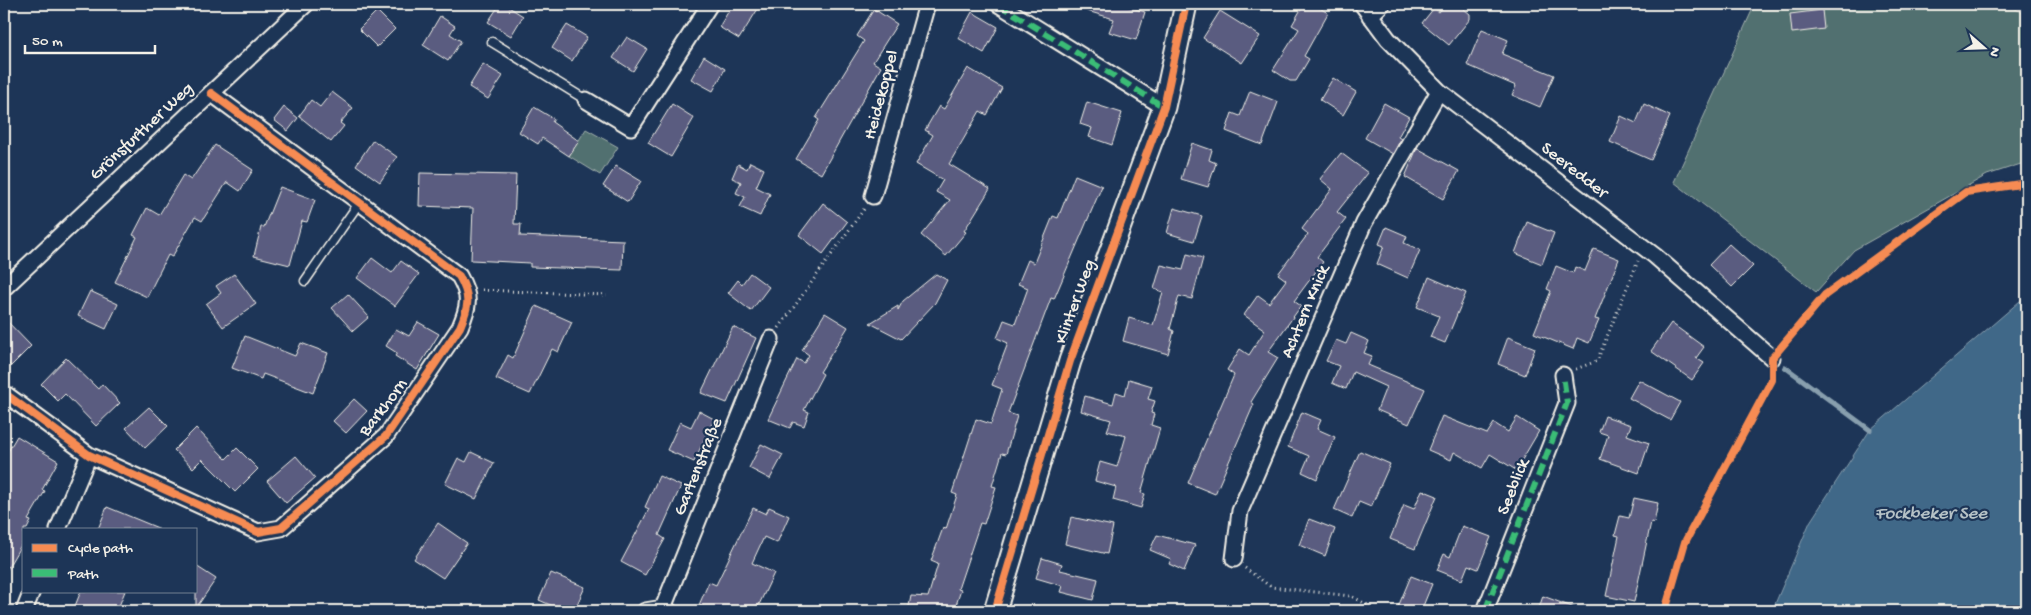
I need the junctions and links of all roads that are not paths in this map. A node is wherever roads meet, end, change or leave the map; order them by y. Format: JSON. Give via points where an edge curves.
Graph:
{"nodes":[{"id":1,"x":306,"y":4,"type":"edge"},
{"id":2,"x":710,"y":4,"type":"edge"},
{"id":3,"x":927,"y":4,"type":"edge"},
{"id":4,"x":998,"y":4,"type":"edge"},
{"id":5,"x":1186,"y":4,"type":"edge"},
{"id":6,"x":1382,"y":4,"type":"edge"},
{"id":7,"x":1366,"y":10,"type":"edge"},
{"id":8,"x":492,"y":42,"type":"dead end"},
{"id":9,"x":1440,"y":91,"type":"junction"},
{"id":10,"x":210,"y":93,"type":"junction"},
{"id":11,"x":586,"y":100,"type":"joint"},
{"id":12,"x":1164,"y":107,"type":"junction"},
{"id":13,"x":873,"y":196,"type":"road end"},
{"id":14,"x":359,"y":203,"type":"junction"},
{"id":15,"x":305,"y":281,"type":"dead end"},
{"id":16,"x":4,"y":288,"type":"edge"},
{"id":17,"x":771,"y":339,"type":"road end"},
{"id":18,"x":1772,"y":358,"type":"dead end"},
{"id":19,"x":1563,"y":374,"type":"road end"},
{"id":20,"x":4,"y":393,"type":"edge"},
{"id":21,"x":89,"y":455,"type":"junction"},
{"id":22,"x":58,"y":528,"type":"edge"},
{"id":23,"x":1234,"y":559,"type":"road end"},
{"id":24,"x":32,"y":592,"type":"edge"},
{"id":25,"x":666,"y":610,"type":"edge"},
{"id":26,"x":24,"y":611,"type":"edge"},
{"id":27,"x":645,"y":611,"type":"edge"},
{"id":28,"x":995,"y":611,"type":"edge"},
{"id":29,"x":1485,"y":611,"type":"edge"}],
"edges":[{"from":1,"to":10,"type":"street","name":"Grönsfurther Weg"},
{"from":2,"to":11,"type":"street","via":[[631,127]]},
{"from":3,"to":13,"type":"street","name":"Heidekoppel"},
{"from":4,"to":12,"type":"street"},
{"from":5,"to":12,"type":"street","name":"Klinter Weg"},
{"from":6,"to":7,"type":"street"},
{"from":7,"to":9,"type":"street","name":"Seeredder"},
{"from":8,"to":11,"type":"lane"},
{"from":9,"to":18,"type":"street","name":"Seeredder","via":[[1643,248]]},
{"from":9,"to":23,"type":"street","name":"Achtern Knick","via":[[1364,223],[1240,511]]},
{"from":10,"to":14,"type":"street"},
{"from":10,"to":16,"type":"street","name":"Grönsfurther Weg"},
{"from":12,"to":28,"type":"street","name":"Klinter Weg","via":[[1070,361]]},
{"from":14,"to":15,"type":"lane"},
{"from":14,"to":21,"type":"street","name":"Barkhorn","via":[[459,276],[466,289],[468,307],[460,327],[386,436],[281,528],[258,532]]},
{"from":17,"to":25,"type":"street","name":"Gartenstraße"},
{"from":19,"to":29,"type":"street","name":"Seeblick","via":[[1567,403]]},
{"from":20,"to":21,"type":"street","name":"Barkhorn"},
{"from":21,"to":22,"type":"street"},
{"from":24,"to":26,"type":"street"},
{"from":25,"to":27,"type":"street","name":"Gartenstraße"}]}
